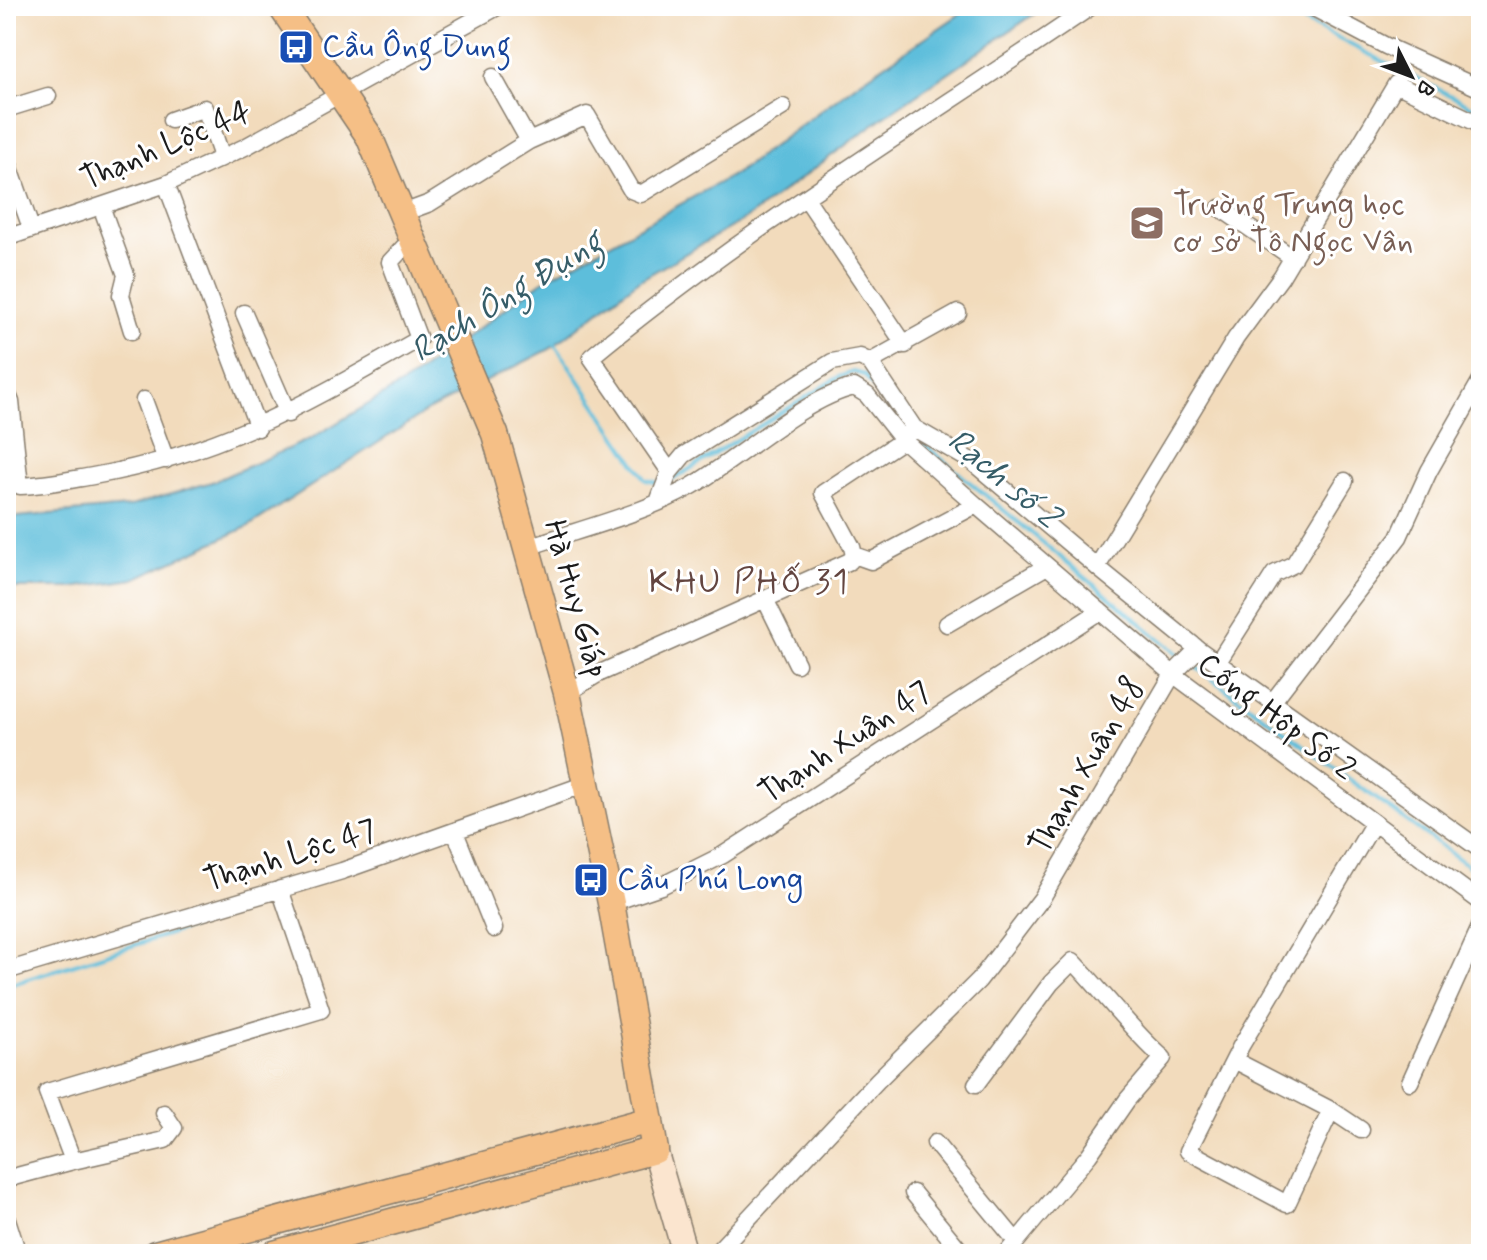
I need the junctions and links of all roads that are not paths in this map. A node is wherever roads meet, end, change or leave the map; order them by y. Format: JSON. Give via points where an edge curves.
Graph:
{"nodes":[{"id":1,"x":281,"y":6,"type":"edge"},
{"id":2,"x":499,"y":6,"type":"edge"},
{"id":3,"x":1092,"y":6,"type":"edge"},
{"id":4,"x":1310,"y":6,"type":"edge"},
{"id":5,"x":493,"y":77,"type":"dead end"},
{"id":6,"x":1481,"y":89,"type":"edge"},
{"id":7,"x":343,"y":95,"type":"junction"},
{"id":8,"x":48,"y":96,"type":"dead end"},
{"id":9,"x":783,"y":107,"type":"dead end"},
{"id":10,"x":6,"y":109,"type":"edge"},
{"id":11,"x":171,"y":120,"type":"dead end"},
{"id":12,"x":1481,"y":125,"type":"edge"},
{"id":13,"x":529,"y":141,"type":"junction"},
{"id":14,"x":6,"y":157,"type":"edge"},
{"id":15,"x":222,"y":157,"type":"junction"},
{"id":16,"x":166,"y":184,"type":"junction"},
{"id":17,"x":806,"y":198,"type":"junction"},
{"id":18,"x":101,"y":206,"type":"junction"},
{"id":19,"x":1220,"y":208,"type":"dead end"},
{"id":20,"x":403,"y":213,"type":"junction"},
{"id":21,"x":31,"y":228,"type":"junction"},
{"id":22,"x":6,"y":238,"type":"edge"},
{"id":23,"x":416,"y":246,"type":"junction"},
{"id":24,"x":1293,"y":258,"type":"junction"},
{"id":25,"x":244,"y":313,"type":"dead end"},
{"id":26,"x":958,"y":313,"type":"dead end"},
{"id":27,"x":132,"y":331,"type":"dead end"},
{"id":28,"x":905,"y":345,"type":"junction"},
{"id":29,"x":870,"y":362,"type":"junction"},
{"id":30,"x":1478,"y":385,"type":"edge"},
{"id":31,"x":6,"y":390,"type":"edge"},
{"id":32,"x":144,"y":400,"type":"dead end"},
{"id":33,"x":288,"y":414,"type":"junction"},
{"id":34,"x":258,"y":428,"type":"junction"},
{"id":35,"x":909,"y":434,"type":"junction"},
{"id":36,"x":166,"y":460,"type":"junction"},
{"id":37,"x":670,"y":473,"type":"junction"},
{"id":38,"x":1345,"y":481,"type":"dead end"},
{"id":39,"x":13,"y":488,"type":"edge"},
{"id":40,"x":660,"y":496,"type":"junction"},
{"id":41,"x":976,"y":505,"type":"junction"},
{"id":42,"x":525,"y":548,"type":"junction"},
{"id":43,"x":854,"y":555,"type":"junction"},
{"id":44,"x":1047,"y":566,"type":"junction"},
{"id":45,"x":1097,"y":567,"type":"junction"},
{"id":46,"x":766,"y":601,"type":"junction"},
{"id":47,"x":1100,"y":611,"type":"junction"},
{"id":48,"x":947,"y":624,"type":"dead end"},
{"id":49,"x":1198,"y":649,"type":"junction"},
{"id":50,"x":1218,"y":662,"type":"junction"},
{"id":51,"x":797,"y":664,"type":"dead end"},
{"id":52,"x":1173,"y":674,"type":"junction"},
{"id":53,"x":567,"y":693,"type":"junction"},
{"id":54,"x":1274,"y":700,"type":"junction"},
{"id":55,"x":586,"y":784,"type":"junction"},
{"id":56,"x":1373,"y":824,"type":"junction"},
{"id":57,"x":455,"y":832,"type":"junction"},
{"id":58,"x":1481,"y":850,"type":"edge"},
{"id":59,"x":280,"y":889,"type":"junction"},
{"id":60,"x":1481,"y":902,"type":"edge"},
{"id":61,"x":611,"y":903,"type":"junction"},
{"id":62,"x":1481,"y":925,"type":"edge"},
{"id":63,"x":494,"y":929,"type":"dead end"},
{"id":64,"x":6,"y":971,"type":"edge"},
{"id":65,"x":1234,"y":1060,"type":"junction"},
{"id":66,"x":1410,"y":1082,"type":"dead end"},
{"id":67,"x":976,"y":1084,"type":"dead end"},
{"id":68,"x":1331,"y":1110,"type":"junction"},
{"id":69,"x":164,"y":1113,"type":"dead end"},
{"id":70,"x":650,"y":1120,"type":"junction"},
{"id":71,"x":1361,"y":1130,"type":"dead end"},
{"id":72,"x":935,"y":1143,"type":"dead end"},
{"id":73,"x":655,"y":1150,"type":"junction"},
{"id":74,"x":73,"y":1161,"type":"junction"},
{"id":75,"x":6,"y":1179,"type":"edge"},
{"id":76,"x":913,"y":1193,"type":"dead end"},
{"id":77,"x":6,"y":1216,"type":"edge"},
{"id":78,"x":1011,"y":1247,"type":"edge"},
{"id":79,"x":678,"y":1252,"type":"edge"},
{"id":80,"x":18,"y":1254,"type":"edge"},
{"id":81,"x":155,"y":1254,"type":"edge"},
{"id":82,"x":274,"y":1254,"type":"edge"},
{"id":83,"x":715,"y":1254,"type":"edge"},
{"id":84,"x":963,"y":1254,"type":"edge"}],
"edges":[{"from":1,"to":7,"type":"main road","name":"Hà Huy Giáp"},
{"from":2,"to":7,"type":"street","name":"Thạnh Lộc 44"},
{"from":3,"to":17,"type":"street"},
{"from":4,"to":6,"type":"street"},
{"from":5,"to":13,"type":"street"},
{"from":7,"to":15,"type":"street","name":"Thạnh Lộc 44"},
{"from":7,"to":20,"type":"main road","name":"Hà Huy Giáp","via":[[369,136]]},
{"from":8,"to":10,"type":"street"},
{"from":9,"to":13,"type":"street","via":[[646,193],[631,190],[587,115]]},
{"from":11,"to":15,"type":"street","via":[[205,108]]},
{"from":12,"to":24,"type":"street","via":[[1396,84]]},
{"from":13,"to":20,"type":"street","via":[[430,203]]},
{"from":14,"to":21,"type":"street"},
{"from":15,"to":16,"type":"street","name":"Thạnh Lộc 44"},
{"from":16,"to":18,"type":"street","name":"Thạnh Lộc 44"},
{"from":16,"to":34,"type":"street"},
{"from":17,"to":28,"type":"street"},
{"from":17,"to":37,"type":"street","via":[[663,297],[591,357]]},
{"from":18,"to":21,"type":"street","name":"Thạnh Lộc 44"},
{"from":18,"to":27,"type":"street","via":[[126,275],[121,295]]},
{"from":19,"to":24,"type":"street"},
{"from":20,"to":23,"type":"main road","name":"Hà Huy Giáp"},
{"from":21,"to":22,"type":"street","name":"Thạnh Lộc 44"},
{"from":23,"to":33,"type":"street","via":[[404,247],[390,262],[419,339]]},
{"from":23,"to":42,"type":"main road","name":"Hà Huy Giáp","via":[[495,434]]},
{"from":24,"to":45,"type":"street","via":[[1236,338]]},
{"from":25,"to":33,"type":"street"},
{"from":26,"to":28,"type":"street"},
{"from":28,"to":29,"type":"street"},
{"from":29,"to":35,"type":"street"},
{"from":29,"to":37,"type":"street","via":[[860,357],[832,362],[684,455]]},
{"from":30,"to":54,"type":"street","via":[[1399,537]]},
{"from":31,"to":39,"type":"street","via":[[11,402]]},
{"from":32,"to":36,"type":"street"},
{"from":33,"to":34,"type":"street"},
{"from":34,"to":36,"type":"street"},
{"from":35,"to":40,"type":"street","via":[[861,389],[844,389],[690,487]]},
{"from":35,"to":41,"type":"street","name":"Cống Hộp Số 2"},
{"from":35,"to":43,"type":"street","via":[[823,493]]},
{"from":35,"to":45,"type":"street","via":[[971,461]]},
{"from":36,"to":39,"type":"street"},
{"from":37,"to":40,"type":"street"},
{"from":38,"to":50,"type":"street","via":[[1294,564],[1274,574]]},
{"from":40,"to":42,"type":"street"},
{"from":41,"to":43,"type":"street","via":[[871,561]]},
{"from":41,"to":44,"type":"street","name":"Cống Hộp Số 2"},
{"from":42,"to":53,"type":"main road","name":"Hà Huy Giáp"},
{"from":43,"to":46,"type":"street"},
{"from":44,"to":47,"type":"street","name":"Cống Hộp Số 2"},
{"from":44,"to":48,"type":"street"},
{"from":45,"to":49,"type":"street"},
{"from":46,"to":51,"type":"street"},
{"from":46,"to":53,"type":"street","via":[[598,674]]},
{"from":47,"to":52,"type":"street","name":"Cống Hộp Số 2"},
{"from":47,"to":61,"type":"street","name":"Thạnh Xuân 47","via":[[723,855],[661,886]]},
{"from":49,"to":50,"type":"street"},
{"from":49,"to":52,"type":"street","name":"Thạnh Xuân 48"},
{"from":50,"to":54,"type":"street"},
{"from":52,"to":56,"type":"street","name":"Cống Hộp Số 2"},
{"from":52,"to":83,"type":"street","name":"Thạnh Xuân 48","via":[[1042,898],[979,980]]},
{"from":53,"to":55,"type":"main road","name":"Hà Huy Giáp"},
{"from":54,"to":58,"type":"street"},
{"from":55,"to":57,"type":"street","name":"Thạnh Lộc 47"},
{"from":55,"to":61,"type":"main road","name":"Hà Huy Giáp"},
{"from":56,"to":60,"type":"street","name":"Cống Hộp Số 2"},
{"from":56,"to":65,"type":"street"},
{"from":57,"to":59,"type":"street","name":"Thạnh Lộc 47"},
{"from":57,"to":63,"type":"street"},
{"from":59,"to":64,"type":"street","name":"Thạnh Lộc 47"},
{"from":59,"to":74,"type":"street","via":[[321,1010],[47,1092]]},
{"from":61,"to":70,"type":"main road","name":"Hà Huy Giáp"},
{"from":62,"to":66,"type":"street"},
{"from":65,"to":68,"type":"street"},
{"from":65,"to":68,"type":"street","via":[[1188,1151],[1287,1204]]},
{"from":67,"to":78,"type":"street","via":[[1073,961],[1163,1058]]},
{"from":68,"to":71,"type":"street"},
{"from":69,"to":74,"type":"street","via":[[174,1128],[165,1140]]},
{"from":70,"to":73,"type":"main road","name":"Hà Huy Giáp"},
{"from":70,"to":81,"type":"main road"},
{"from":72,"to":78,"type":"street"},
{"from":73,"to":79,"type":"street","name":"Hà Huy Giáp"},
{"from":73,"to":82,"type":"main road"},
{"from":74,"to":75,"type":"street"},
{"from":76,"to":84,"type":"street"},
{"from":77,"to":80,"type":"street"}]}
